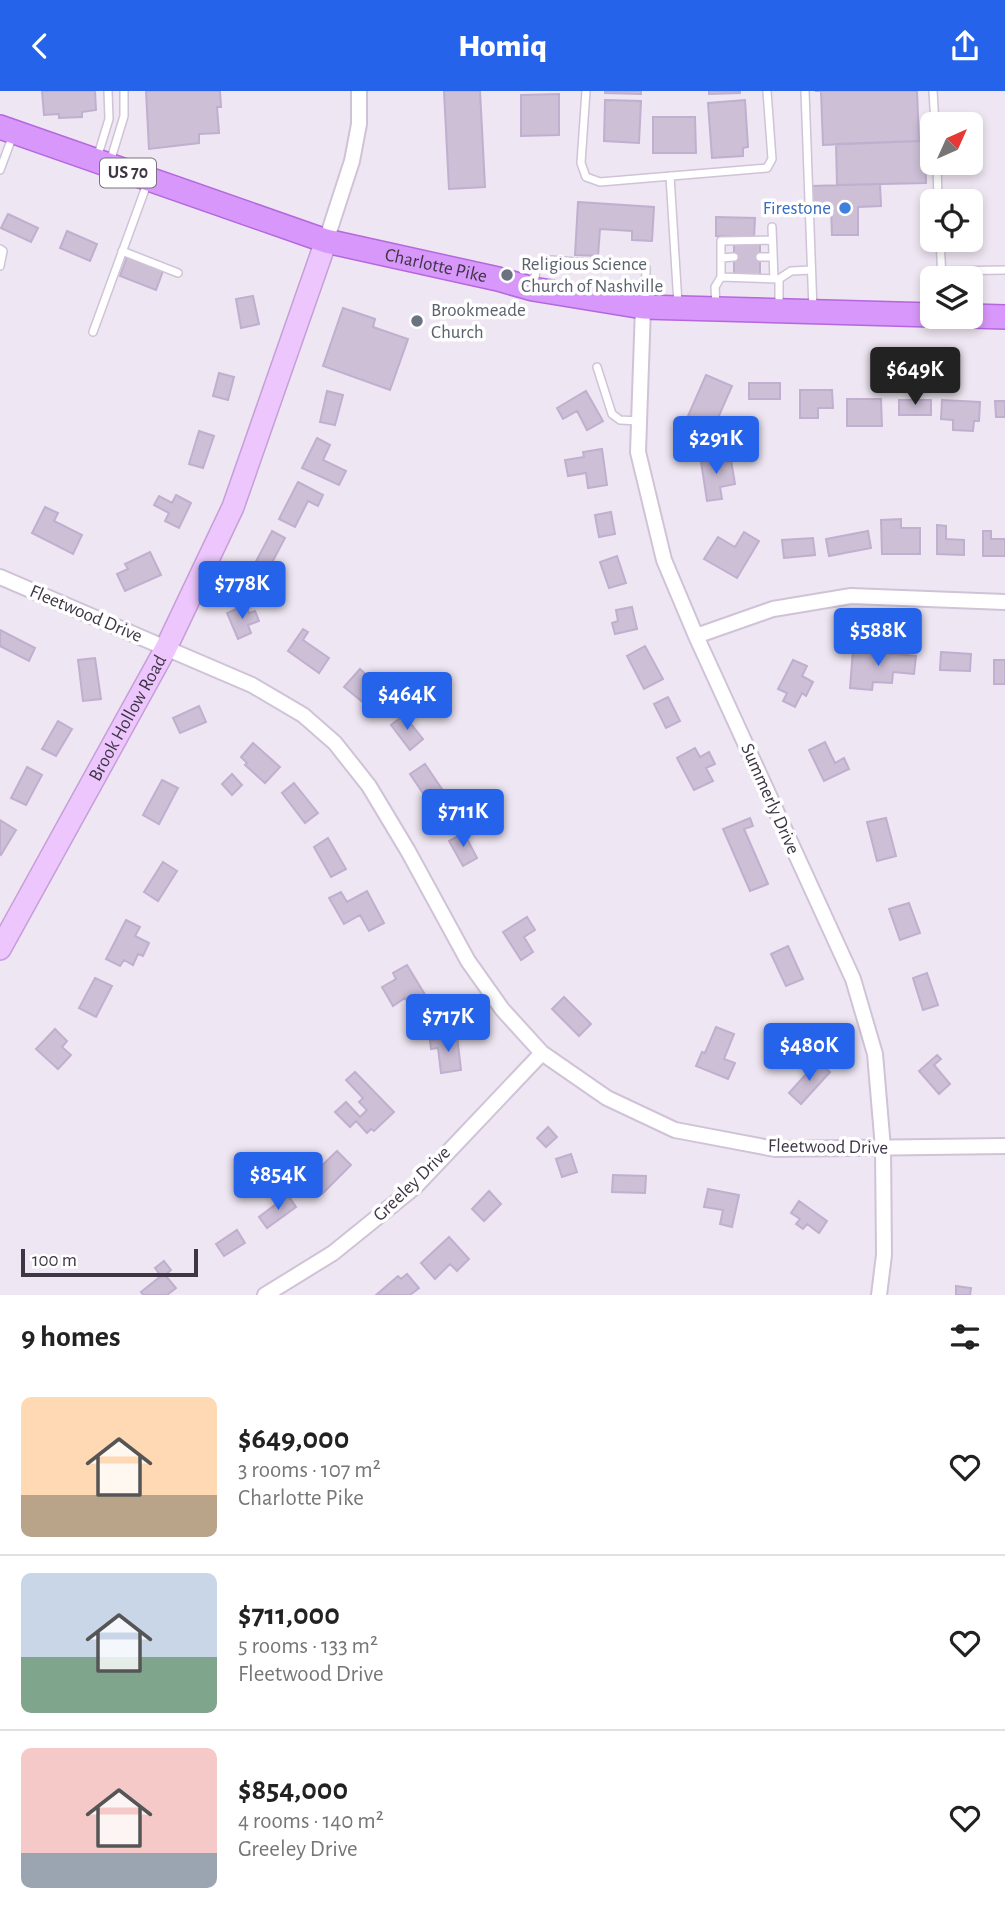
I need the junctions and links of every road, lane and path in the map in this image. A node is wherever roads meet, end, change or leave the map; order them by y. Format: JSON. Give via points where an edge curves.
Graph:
{"nodes":[{"id":1,"x":108,"y":91,"type":"edge"},
{"id":2,"x":124,"y":91,"type":"edge"},
{"id":3,"x":359,"y":91,"type":"edge"},
{"id":4,"x":586,"y":91,"type":"edge"},
{"id":5,"x":767,"y":91,"type":"edge"},
{"id":6,"x":805,"y":91,"type":"edge"},
{"id":7,"x":933,"y":91,"type":"edge"},
{"id":8,"x":934,"y":112,"type":"edge"},
{"id":9,"x":7,"y":129,"type":"edge"},
{"id":10,"x":102,"y":164,"type":"junction"},
{"id":11,"x":0,"y":170,"type":"edge"},
{"id":12,"x":670,"y":176,"type":"junction"},
{"id":13,"x":148,"y":180,"type":"junction"},
{"id":14,"x":772,"y":227,"type":"dead end"},
{"id":15,"x":772,"y":240,"type":"junction"},
{"id":16,"x":326,"y":241,"type":"junction"},
{"id":17,"x":0,"y":249,"type":"edge"},
{"id":18,"x":122,"y":251,"type":"junction"},
{"id":19,"x":734,"y":257,"type":"dead end"},
{"id":20,"x":760,"y":257,"type":"dead end"},
{"id":21,"x":773,"y":257,"type":"junction"},
{"id":22,"x":721,"y":258,"type":"junction"},
{"id":23,"x":0,"y":266,"type":"edge"},
{"id":24,"x":811,"y":270,"type":"junction"},
{"id":25,"x":1005,"y":270,"type":"edge"},
{"id":26,"x":983,"y":272,"type":"edge"},
{"id":27,"x":178,"y":273,"type":"dead end"},
{"id":28,"x":721,"y":277,"type":"junction"},
{"id":29,"x":776,"y":279,"type":"junction"},
{"id":30,"x":533,"y":289,"type":"junction"},
{"id":31,"x":644,"y":307,"type":"junction"},
{"id":32,"x":678,"y":307,"type":"junction"},
{"id":33,"x":716,"y":308,"type":"junction"},
{"id":34,"x":779,"y":310,"type":"junction"},
{"id":35,"x":813,"y":311,"type":"junction"},
{"id":36,"x":920,"y":315,"type":"edge"},
{"id":37,"x":983,"y":316,"type":"edge"},
{"id":38,"x":1005,"y":317,"type":"edge"},
{"id":39,"x":93,"y":332,"type":"dead end"},
{"id":40,"x":597,"y":367,"type":"dead end"},
{"id":41,"x":639,"y":421,"type":"junction"},
{"id":42,"x":0,"y":577,"type":"edge"},
{"id":43,"x":1005,"y":602,"type":"edge"},
{"id":44,"x":696,"y":636,"type":"junction"},
{"id":45,"x":166,"y":647,"type":"junction"},
{"id":46,"x":0,"y":949,"type":"edge"},
{"id":47,"x":542,"y":1053,"type":"junction"},
{"id":48,"x":1005,"y":1146,"type":"edge"},
{"id":49,"x":883,"y":1148,"type":"junction"},
{"id":50,"x":265,"y":1295,"type":"edge"},
{"id":51,"x":879,"y":1295,"type":"edge"}],
"edges":[{"from":1,"to":10,"type":"lane"},
{"from":2,"to":10,"type":"lane","via":[[124,115]]},
{"from":3,"to":16,"type":"street","via":[[352,161]]},
{"from":4,"to":12,"type":"lane","via":[[581,163],[586,177],[600,182]]},
{"from":5,"to":12,"type":"lane","via":[[772,159],[767,168]]},
{"from":6,"to":24,"type":"lane"},
{"from":7,"to":8,"type":"lane"},
{"from":9,"to":10,"type":"main road","name":"Charlotte Pike","number":"US 70"},
{"from":9,"to":11,"type":"lane"},
{"from":10,"to":13,"type":"main road","name":"Charlotte Pike","number":"US 70"},
{"from":12,"to":32,"type":"lane"},
{"from":13,"to":16,"type":"main road","name":"Charlotte Pike","number":"US 70"},
{"from":13,"to":18,"type":"lane"},
{"from":14,"to":15,"type":"lane"},
{"from":15,"to":21,"type":"lane"},
{"from":15,"to":22,"type":"lane","via":[[721,241]]},
{"from":16,"to":30,"type":"main road","name":"Charlotte Pike","number":"US 70"},
{"from":16,"to":45,"type":"street","name":"Brook Hollow Road","via":[[233,507]]},
{"from":17,"to":23,"type":"lane","via":[[4,255]]},
{"from":18,"to":27,"type":"lane"},
{"from":18,"to":39,"type":"lane"},
{"from":19,"to":22,"type":"lane"},
{"from":20,"to":21,"type":"lane"},
{"from":21,"to":29,"type":"lane"},
{"from":22,"to":28,"type":"lane"},
{"from":24,"to":29,"type":"lane","via":[[791,271]]},
{"from":24,"to":35,"type":"lane"},
{"from":25,"to":26,"type":"lane"},
{"from":28,"to":29,"type":"lane"},
{"from":28,"to":33,"type":"lane","via":[[715,287]]},
{"from":29,"to":34,"type":"lane"},
{"from":30,"to":31,"type":"main road","name":"Charlotte Pike","number":"US 70"},
{"from":30,"to":31,"type":"lane","via":[[537,263],[552,260],[646,268]]},
{"from":31,"to":32,"type":"main road","name":"Charlotte Pike","number":"US 70"},
{"from":31,"to":41,"type":"street","name":"Summerly Drive"},
{"from":32,"to":33,"type":"main road","name":"Charlotte Pike","number":"US 70"},
{"from":33,"to":34,"type":"main road","name":"Charlotte Pike","number":"US 70"},
{"from":34,"to":35,"type":"main road","name":"Charlotte Pike","number":"US 70"},
{"from":35,"to":36,"type":"main road","name":"Charlotte Pike","number":"US 70"},
{"from":37,"to":38,"type":"main road"},
{"from":40,"to":41,"type":"lane","via":[[612,414],[620,420]]},
{"from":41,"to":44,"type":"street","name":"Summerly Drive","via":[[638,452],[664,559]]},
{"from":42,"to":45,"type":"street","name":"Fleetwood Drive"},
{"from":43,"to":44,"type":"street","via":[[851,596],[773,609]]},
{"from":44,"to":49,"type":"street","name":"Summerly Drive","via":[[853,979],[875,1053]]},
{"from":45,"to":46,"type":"street","name":"Brook Hollow Road"},
{"from":45,"to":47,"type":"street","name":"Fleetwood Drive","via":[[283,702],[335,743],[369,786],[468,961],[502,1009]]},
{"from":47,"to":49,"type":"street","name":"Fleetwood Drive","via":[[607,1098],[675,1129],[775,1149]]},
{"from":47,"to":50,"type":"street","name":"Greeley Drive","via":[[416,1186],[333,1253]]},
{"from":48,"to":49,"type":"street","name":"Fleetwood Drive"},
{"from":49,"to":51,"type":"street","name":"Summerly Drive","via":[[884,1255]]}]}
